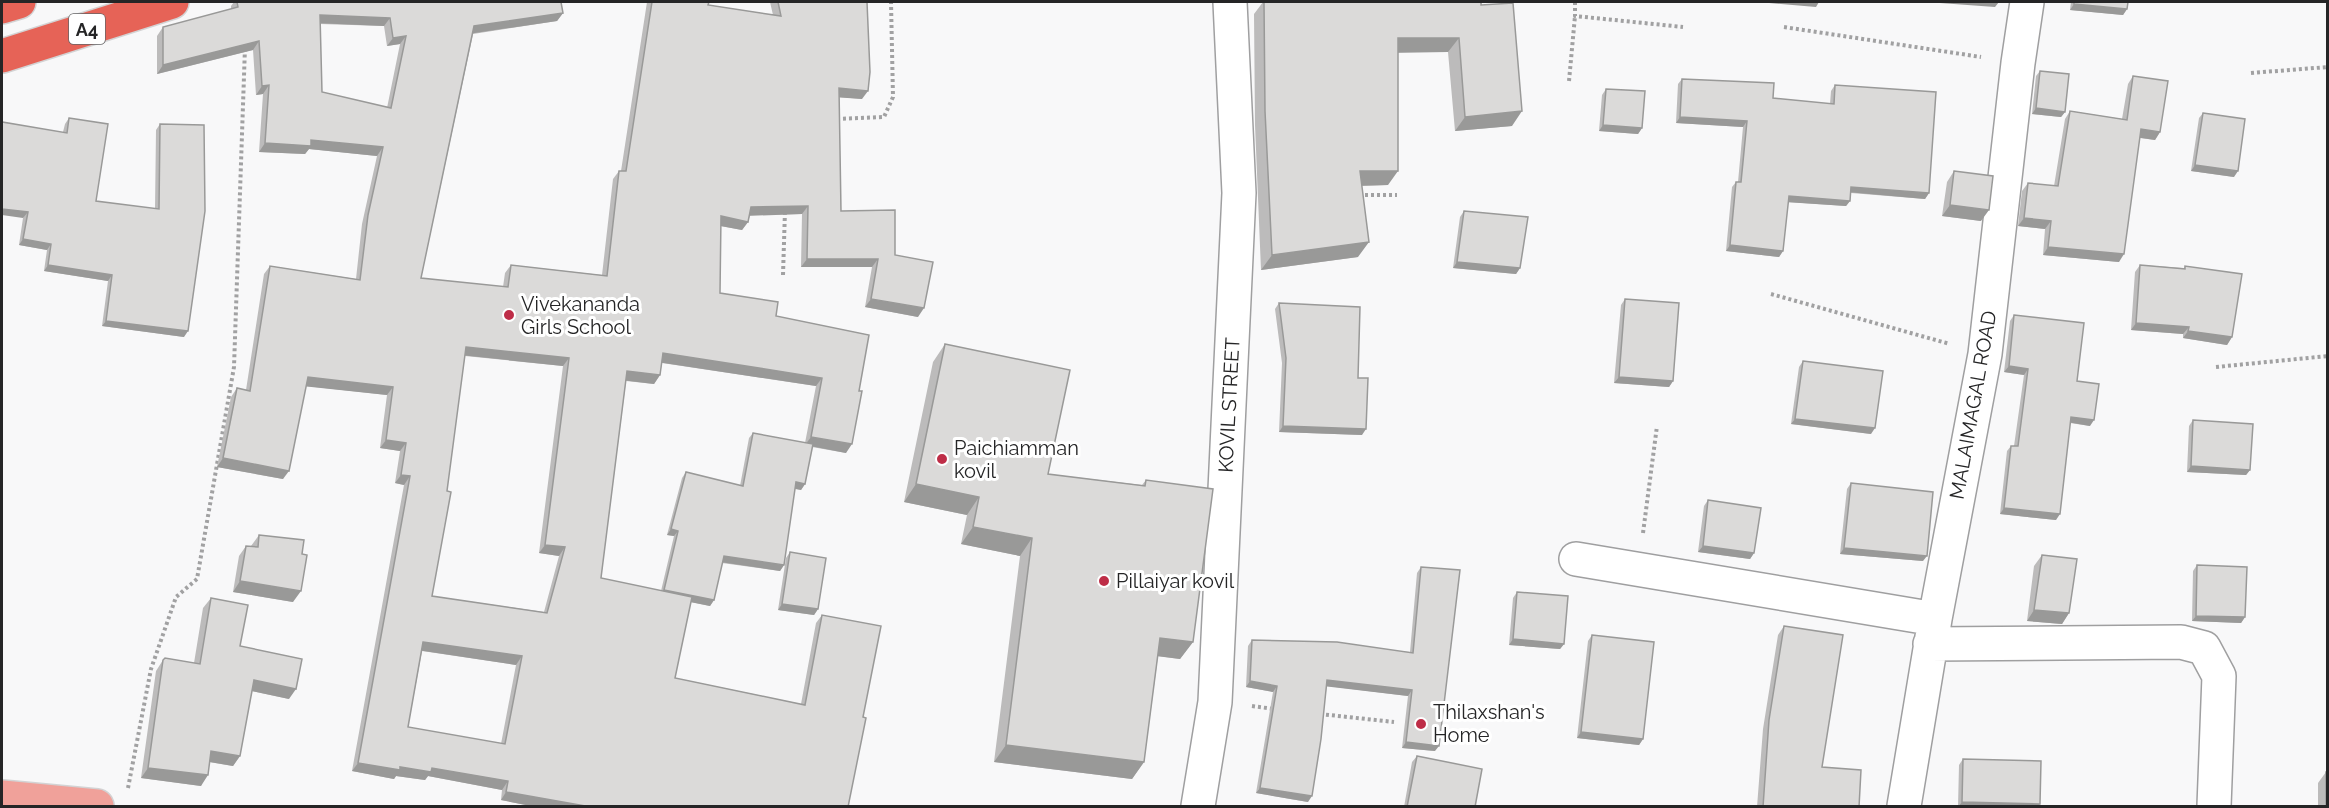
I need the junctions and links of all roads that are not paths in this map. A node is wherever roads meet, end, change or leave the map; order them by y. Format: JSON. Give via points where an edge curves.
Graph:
{"nodes":[{"id":1,"x":19,"y":2,"type":"edge"},
{"id":2,"x":172,"y":2,"type":"edge"},
{"id":3,"x":1230,"y":2,"type":"edge"},
{"id":4,"x":2027,"y":2,"type":"edge"},
{"id":5,"x":2,"y":7,"type":"edge"},
{"id":6,"x":2,"y":56,"type":"edge"},
{"id":7,"x":1576,"y":559,"type":"dead end"},
{"id":8,"x":1933,"y":632,"type":"junction"},
{"id":9,"x":2,"y":797,"type":"edge"},
{"id":10,"x":97,"y":807,"type":"edge"},
{"id":11,"x":1198,"y":807,"type":"edge"},
{"id":12,"x":1904,"y":807,"type":"edge"},
{"id":13,"x":2214,"y":807,"type":"edge"}],
"edges":[{"from":1,"to":5,"type":"highway"},
{"from":2,"to":6,"type":"highway","number":"A4"},
{"from":3,"to":11,"type":"street","name":"KOVIL STREET","via":[[1239,194],[1215,702]]},
{"from":4,"to":8,"type":"street","name":"MALAIMAGAL ROAD","via":[[1985,354]]},
{"from":7,"to":8,"type":"street"},
{"from":8,"to":12,"type":"street","name":"MALAIMAGAL ROAD"},
{"from":8,"to":13,"type":"street","via":[[2181,642],[2204,648],[2219,676]]},
{"from":9,"to":10,"type":"main road"}]}
